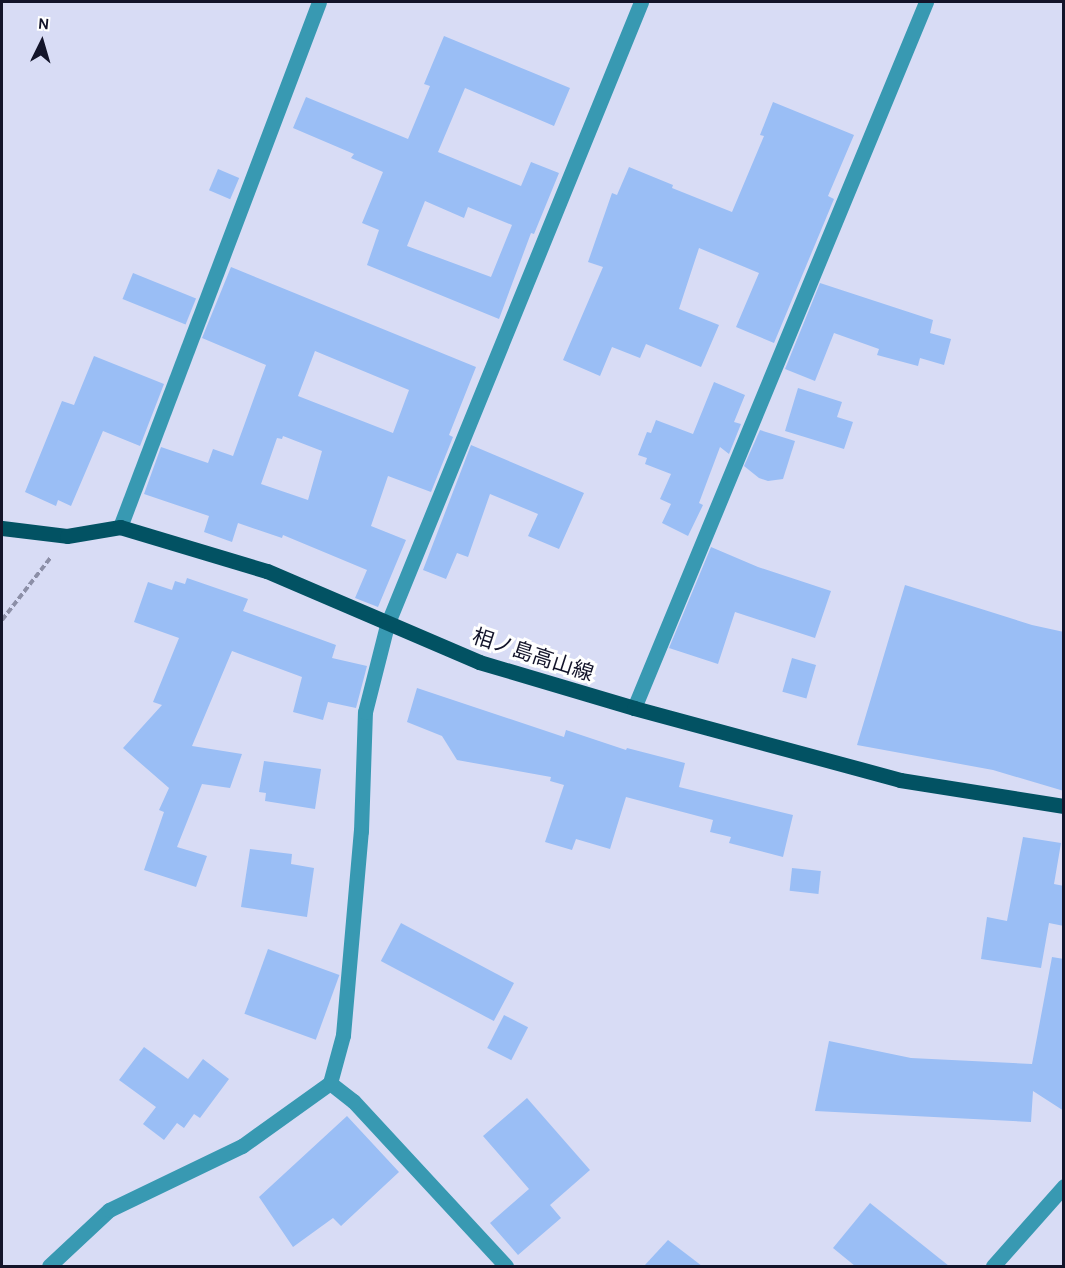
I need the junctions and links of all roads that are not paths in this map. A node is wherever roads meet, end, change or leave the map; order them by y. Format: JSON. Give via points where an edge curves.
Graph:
{"nodes":[{"id":1,"x":319,"y":2,"type":"edge"},
{"id":2,"x":641,"y":2,"type":"edge"},
{"id":3,"x":926,"y":2,"type":"edge"},
{"id":4,"x":120,"y":527,"type":"junction"},
{"id":5,"x":2,"y":528,"type":"edge"},
{"id":6,"x":387,"y":625,"type":"junction"},
{"id":7,"x":634,"y":708,"type":"junction"},
{"id":8,"x":1064,"y":806,"type":"edge"},
{"id":9,"x":330,"y":1083,"type":"junction"},
{"id":10,"x":1064,"y":1186,"type":"edge"},
{"id":11,"x":49,"y":1266,"type":"edge"},
{"id":12,"x":506,"y":1266,"type":"edge"},
{"id":13,"x":993,"y":1266,"type":"edge"}],
"edges":[{"from":1,"to":4,"type":"street"},
{"from":2,"to":6,"type":"street"},
{"from":3,"to":7,"type":"street"},
{"from":4,"to":5,"type":"main road","name":"相ノ島高山線","via":[[67,536]]},
{"from":4,"to":6,"type":"main road","name":"相ノ島高山線","via":[[267,571]]},
{"from":6,"to":7,"type":"main road","name":"相ノ島高山線","via":[[479,662]]},
{"from":6,"to":9,"type":"street","via":[[365,712],[361,831],[343,1035]]},
{"from":7,"to":8,"type":"main road","name":"相ノ島高山線","via":[[900,780]]},
{"from":9,"to":11,"type":"street","via":[[242,1146],[109,1210]]},
{"from":9,"to":12,"type":"street","via":[[353,1101]]},
{"from":10,"to":13,"type":"street"}]}
